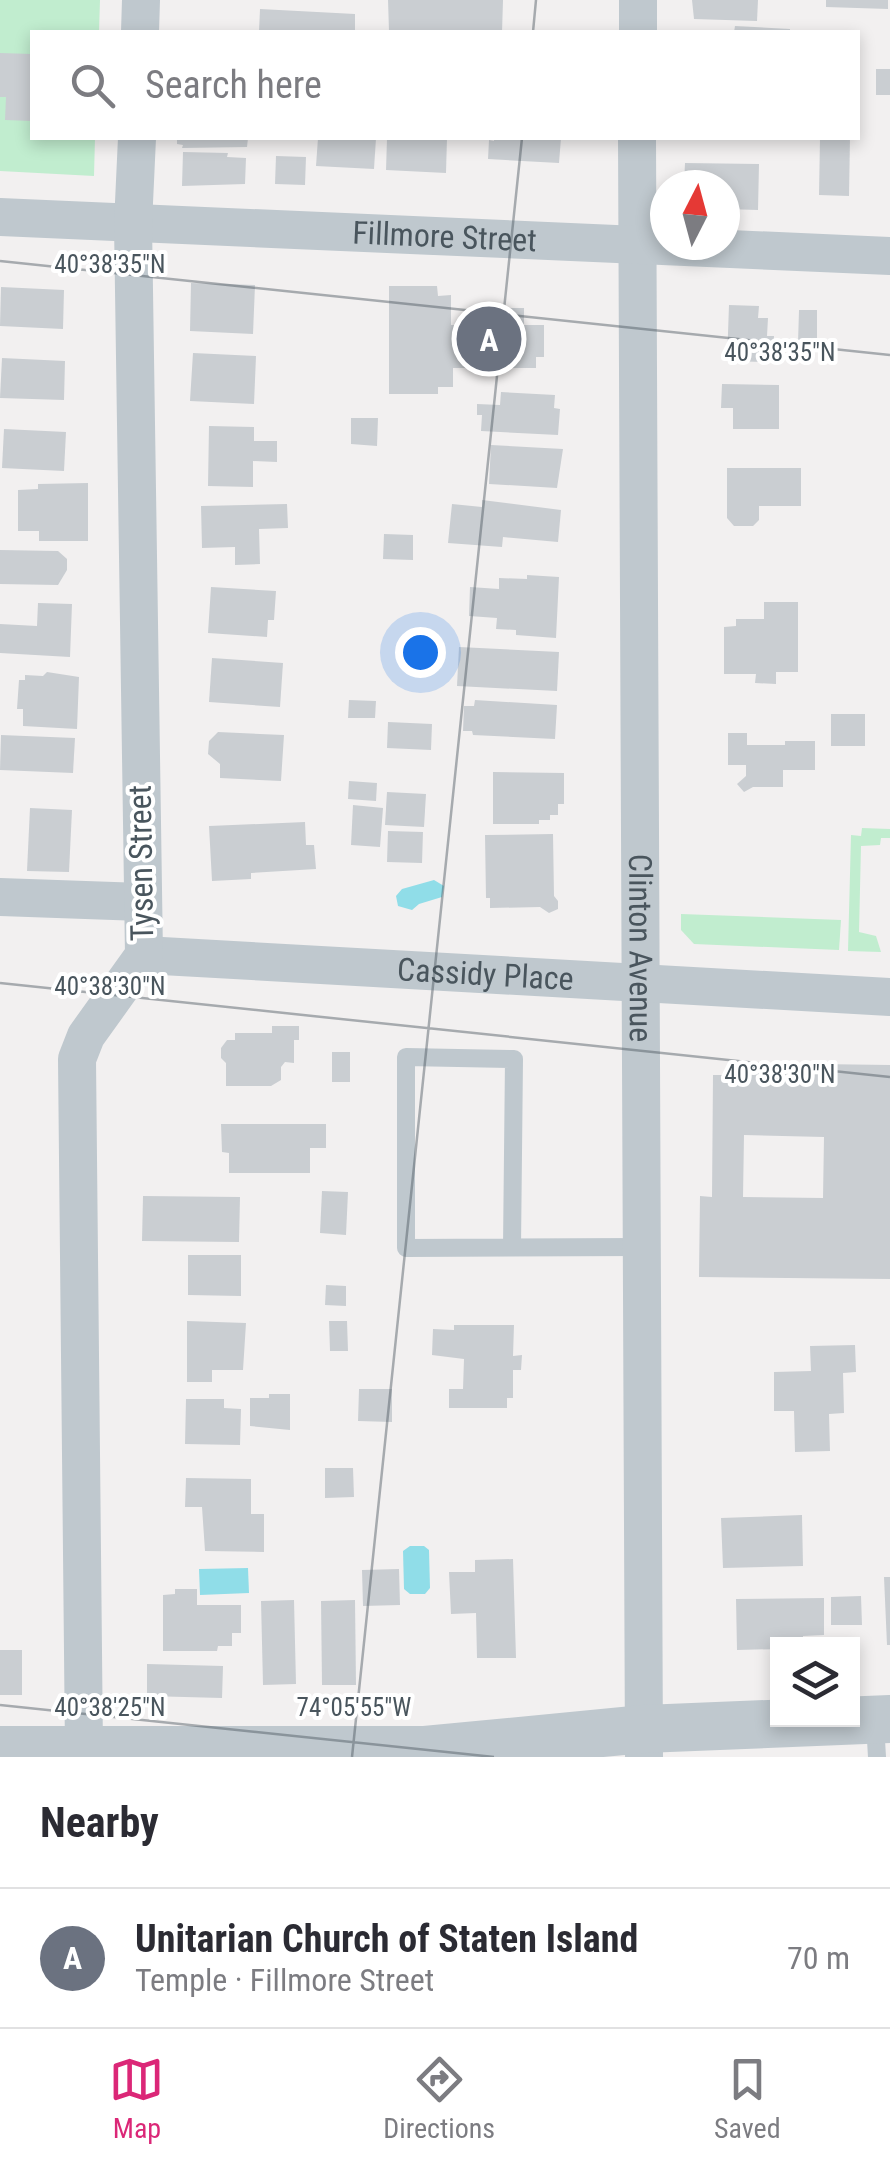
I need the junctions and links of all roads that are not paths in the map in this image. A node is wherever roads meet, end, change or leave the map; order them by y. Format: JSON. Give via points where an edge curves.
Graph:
{"nodes":[{"id":1,"x":142,"y":0,"type":"edge"},
{"id":2,"x":638,"y":0,"type":"edge"},
{"id":3,"x":140,"y":30,"type":"edge"},
{"id":4,"x":638,"y":30,"type":"edge"},
{"id":5,"x":137,"y":140,"type":"edge"},
{"id":6,"x":636,"y":140,"type":"edge"},
{"id":7,"x":0,"y":218,"type":"edge"},
{"id":8,"x":134,"y":224,"type":"junction"},
{"id":9,"x":635,"y":246,"type":"junction"},
{"id":10,"x":890,"y":256,"type":"edge"},
{"id":11,"x":0,"y":897,"type":"edge"},
{"id":12,"x":142,"y":902,"type":"junction"},
{"id":13,"x":144,"y":955,"type":"junction"},
{"id":14,"x":640,"y":985,"type":"junction"},
{"id":15,"x":890,"y":997,"type":"edge"},
{"id":16,"x":512,"y":1247,"type":"junction"},
{"id":17,"x":641,"y":1248,"type":"junction"},
{"id":18,"x":880,"y":1732,"type":"edge"},
{"id":19,"x":644,"y":1743,"type":"edge"},
{"id":20,"x":0,"y":1750,"type":"edge"},
{"id":21,"x":84,"y":1750,"type":"junction"}],
"edges":[{"from":1,"to":3,"type":"street"},
{"from":2,"to":4,"type":"street"},
{"from":5,"to":8,"type":"street","name":"Tysen Street"},
{"from":6,"to":9,"type":"street","name":"Clinton Avenue"},
{"from":7,"to":8,"type":"street","name":"Fillmore Street"},
{"from":8,"to":9,"type":"street","name":"Fillmore Street"},
{"from":8,"to":12,"type":"street","name":"Tysen Street"},
{"from":9,"to":10,"type":"street","name":"Fillmore Street"},
{"from":9,"to":14,"type":"street","name":"Clinton Avenue"},
{"from":11,"to":12,"type":"street"},
{"from":12,"to":13,"type":"street","name":"Tysen Street"},
{"from":13,"to":14,"type":"street","name":"Cassidy Place"},
{"from":13,"to":21,"type":"street","name":"Tysen Street","via":[[77,1059]]},
{"from":14,"to":15,"type":"street","name":"Cassidy Place"},
{"from":14,"to":17,"type":"street","name":"Clinton Avenue"},
{"from":16,"to":16,"type":"lane","via":[[406,1248],[406,1057],[514,1060]]},
{"from":16,"to":17,"type":"lane"},
{"from":17,"to":19,"type":"street","name":"Clinton Avenue"},
{"from":18,"to":19,"type":"street"},
{"from":19,"to":21,"type":"street"},
{"from":20,"to":21,"type":"street"}]}
